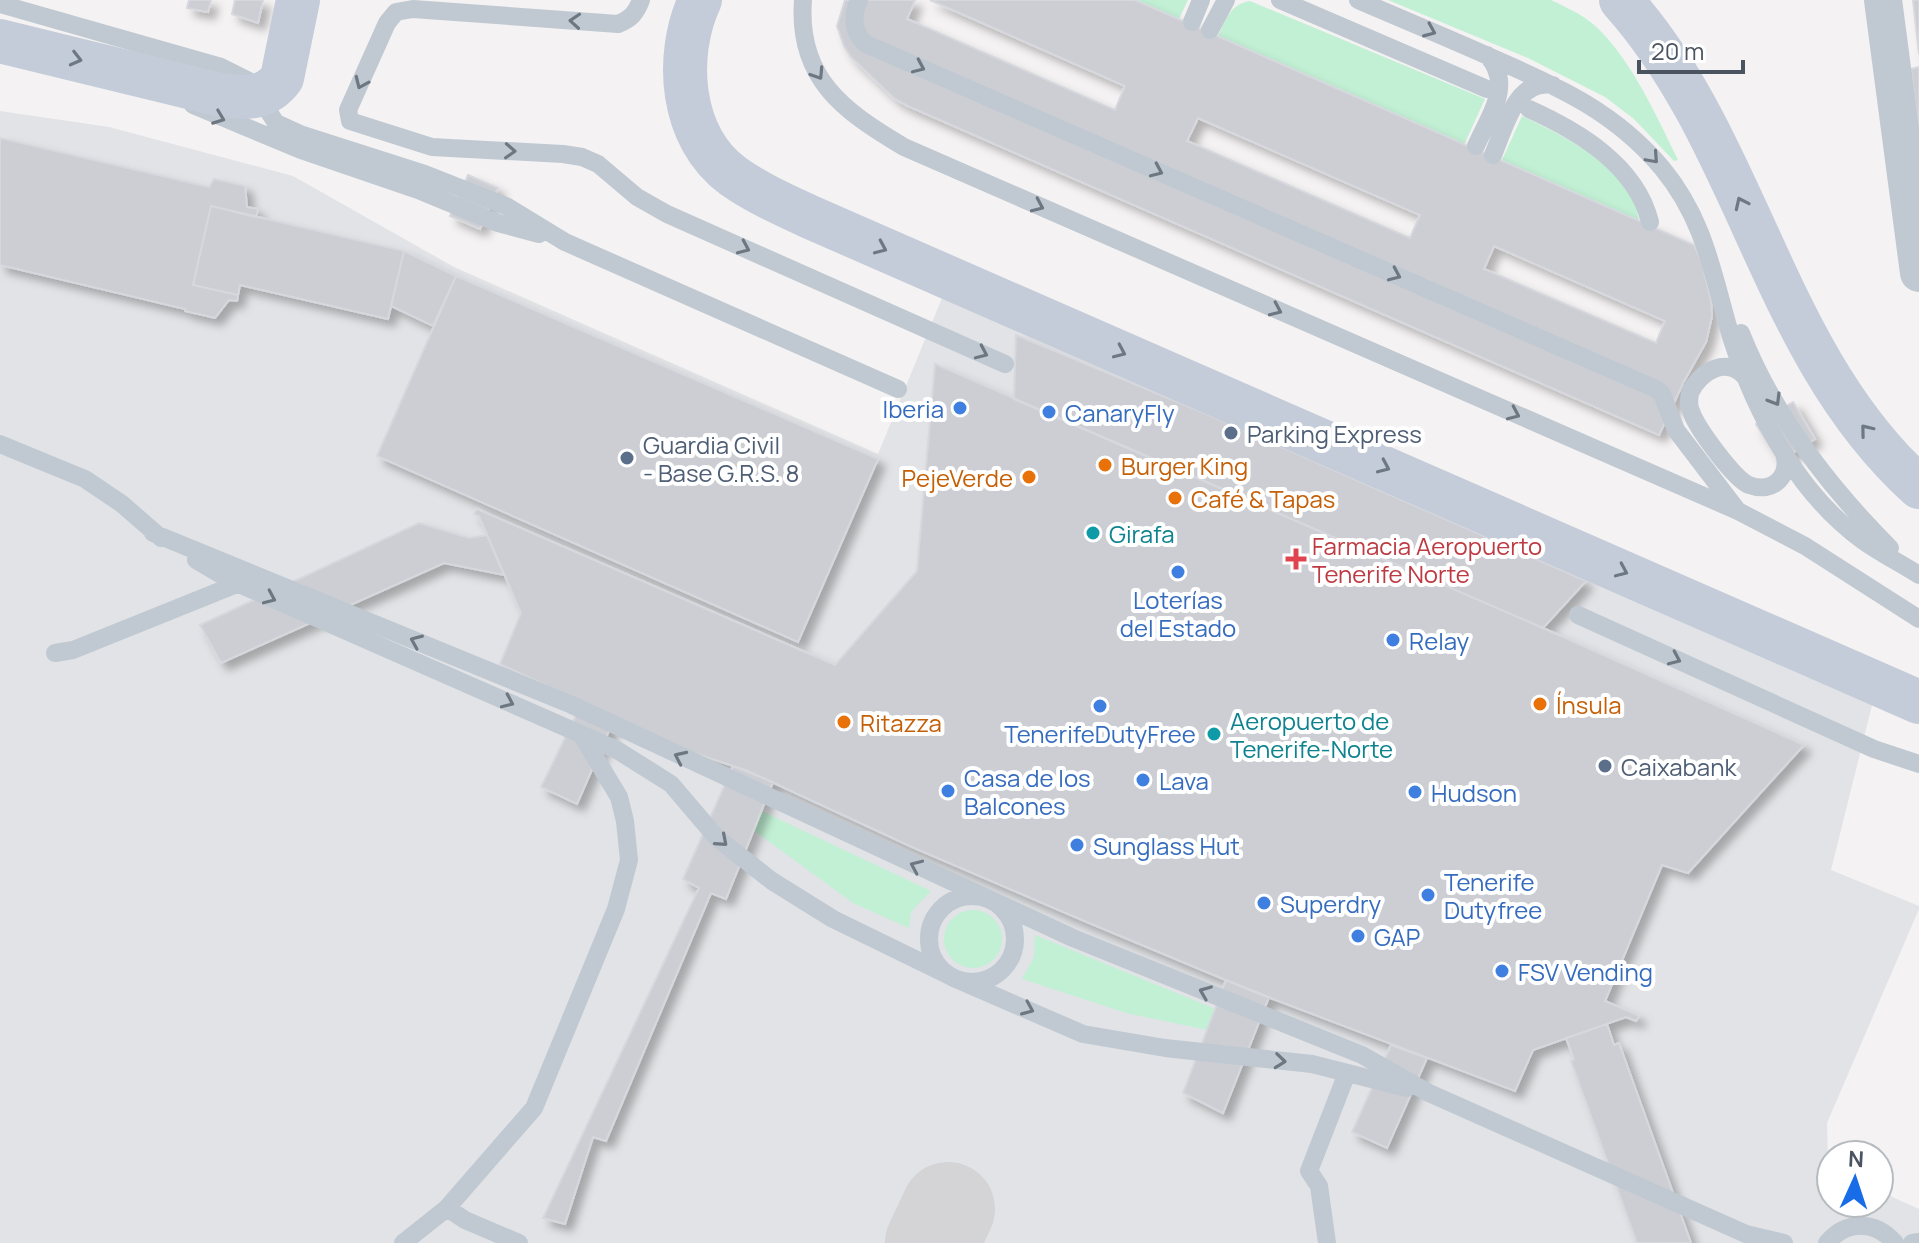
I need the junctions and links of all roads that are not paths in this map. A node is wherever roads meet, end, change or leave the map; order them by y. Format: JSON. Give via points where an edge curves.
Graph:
{"nodes":[{"id":1,"x":298,"y":0,"type":"edge"},
{"id":2,"x":641,"y":0,"type":"edge"},
{"id":3,"x":681,"y":0,"type":"edge"},
{"id":4,"x":700,"y":0,"type":"edge"},
{"id":5,"x":718,"y":0,"type":"edge"},
{"id":6,"x":803,"y":0,"type":"edge"},
{"id":7,"x":859,"y":0,"type":"edge"},
{"id":8,"x":1201,"y":0,"type":"edge"},
{"id":9,"x":1226,"y":0,"type":"edge"},
{"id":10,"x":1280,"y":0,"type":"edge"},
{"id":11,"x":1358,"y":0,"type":"edge"},
{"id":12,"x":1621,"y":0,"type":"edge"},
{"id":13,"x":1883,"y":0,"type":"edge"},
{"id":14,"x":0,"y":4,"type":"edge"},
{"id":15,"x":1192,"y":22,"type":"dead end"},
{"id":16,"x":1210,"y":30,"type":"dead end"},
{"id":17,"x":0,"y":41,"type":"edge"},
{"id":18,"x":1487,"y":55,"type":"junction"},
{"id":19,"x":152,"y":78,"type":"junction"},
{"id":20,"x":1557,"y":86,"type":"junction"},
{"id":21,"x":1487,"y":89,"type":"dead end"},
{"id":22,"x":262,"y":95,"type":"junction"},
{"id":23,"x":1529,"y":109,"type":"dead end"},
{"id":24,"x":1476,"y":146,"type":"dead end"},
{"id":25,"x":432,"y":147,"type":"junction"},
{"id":26,"x":1493,"y":155,"type":"dead end"},
{"id":27,"x":425,"y":174,"type":"junction"},
{"id":28,"x":817,"y":220,"type":"junction"},
{"id":29,"x":1650,"y":222,"type":"dead end"},
{"id":30,"x":565,"y":242,"type":"junction"},
{"id":31,"x":1709,"y":253,"type":"junction"},
{"id":32,"x":1919,"y":273,"type":"edge"},
{"id":33,"x":1005,"y":364,"type":"dead end"},
{"id":34,"x":1746,"y":378,"type":"junction"},
{"id":35,"x":898,"y":389,"type":"dead end"},
{"id":36,"x":0,"y":444,"type":"edge"},
{"id":37,"x":1783,"y":449,"type":"junction"},
{"id":38,"x":1919,"y":487,"type":"edge"},
{"id":39,"x":1738,"y":511,"type":"junction"},
{"id":40,"x":153,"y":533,"type":"junction"},
{"id":41,"x":1917,"y":574,"type":"edge"},
{"id":42,"x":237,"y":584,"type":"junction"},
{"id":43,"x":1578,"y":615,"type":"dead end"},
{"id":44,"x":1919,"y":619,"type":"edge"},
{"id":45,"x":55,"y":653,"type":"dead end"},
{"id":46,"x":1911,"y":698,"type":"edge"},
{"id":47,"x":581,"y":734,"type":"junction"},
{"id":48,"x":1919,"y":764,"type":"edge"},
{"id":49,"x":987,"y":898,"type":"junction"},
{"id":50,"x":956,"y":979,"type":"junction"},
{"id":51,"x":1347,"y":1073,"type":"junction"},
{"id":52,"x":1429,"y":1093,"type":"junction"},
{"id":53,"x":447,"y":1208,"type":"junction"},
{"id":54,"x":1919,"y":1242,"type":"edge"},
{"id":55,"x":403,"y":1243,"type":"edge"},
{"id":56,"x":519,"y":1243,"type":"edge"},
{"id":57,"x":1327,"y":1243,"type":"edge"},
{"id":58,"x":1784,"y":1243,"type":"edge"},
{"id":59,"x":1827,"y":1243,"type":"edge"},
{"id":60,"x":1895,"y":1243,"type":"edge"},
{"id":61,"x":1912,"y":1243,"type":"edge"}],
"edges":[{"from":1,"to":22,"type":"main road","via":[[282,78]]},
{"from":2,"to":25,"type":"lane","one_way":true,"via":[[635,14],[618,24],[396,12],[349,116],[356,125]]},
{"from":3,"to":28,"type":"main road","via":[[670,24],[661,78],[665,125],[673,147],[697,173]]},
{"from":4,"to":28,"type":"main road","via":[[688,34],[686,66],[691,112],[701,139],[731,175]]},
{"from":5,"to":28,"type":"main road","via":[[710,71],[726,121],[757,167]]},
{"from":6,"to":39,"type":"lane","one_way":true,"via":[[803,36],[815,73],[851,112],[904,147]]},
{"from":7,"to":39,"type":"lane","one_way":true,"via":[[855,27],[866,44],[1656,389],[1676,430]]},
{"from":8,"to":15,"type":"lane"},
{"from":9,"to":16,"type":"lane"},
{"from":10,"to":21,"type":"lane"},
{"from":11,"to":18,"type":"lane","one_way":true},
{"from":38,"to":12,"type":"main road","one_way":true,"via":[[1871,438],[1830,381],[1696,107],[1647,29]]},
{"from":13,"to":32,"type":"street"},
{"from":14,"to":22,"type":"lane","via":[[221,67],[249,81]]},
{"from":17,"to":19,"type":"main road","one_way":true},
{"from":18,"to":20,"type":"lane"},
{"from":18,"to":24,"type":"lane","via":[[1501,80]]},
{"from":19,"to":22,"type":"main road","via":[[221,95]]},
{"from":19,"to":30,"type":"lane","one_way":true,"via":[[215,116],[498,223]]},
{"from":20,"to":26,"type":"lane","via":[[1537,85],[1522,94]]},
{"from":20,"to":31,"type":"lane","one_way":true,"via":[[1594,107],[1644,148],[1681,194]]},
{"from":22,"to":27,"type":"lane","via":[[276,123]]},
{"from":23,"to":29,"type":"lane","via":[[1576,133],[1618,166]]},
{"from":25,"to":27,"type":"lane"},
{"from":25,"to":33,"type":"lane","one_way":true,"via":[[563,154],[598,164],[667,214]]},
{"from":27,"to":30,"type":"lane","via":[[506,206]]},
{"from":28,"to":46,"type":"main road","one_way":true},
{"from":30,"to":35,"type":"lane"},
{"from":31,"to":34,"type":"lane"},
{"from":31,"to":41,"type":"lane","one_way":true,"via":[[1744,340],[1783,413],[1846,501]]},
{"from":34,"to":37,"type":"lane"},
{"from":34,"to":37,"type":"lane","via":[[1726,366],[1704,373],[1690,393],[1692,415],[1733,474],[1749,485],[1766,487],[1781,480],[1787,463]]},
{"from":36,"to":40,"type":"lane","via":[[85,479]]},
{"from":37,"to":41,"type":"lane","via":[[1833,514]]},
{"from":39,"to":44,"type":"lane","via":[[1805,546]]},
{"from":40,"to":42,"type":"lane"},
{"from":49,"to":40,"type":"lane","one_way":true,"via":[[572,705]]},
{"from":42,"to":45,"type":"lane"},
{"from":42,"to":47,"type":"lane","one_way":true},
{"from":43,"to":48,"type":"lane","one_way":true,"via":[[1874,749]]},
{"from":47,"to":50,"type":"lane","one_way":true,"via":[[671,784],[717,838],[772,881],[833,919]]},
{"from":47,"to":53,"type":"lane","via":[[619,797],[625,821],[629,860],[616,909],[534,1108]]},
{"from":49,"to":50,"type":"lane","via":[[957,898],[944,905],[929,930],[934,959]]},
{"from":49,"to":50,"type":"lane","via":[[1008,915],[1015,940],[1012,954],[996,975],[969,982]]},
{"from":52,"to":49,"type":"lane","one_way":true,"via":[[1362,1055]]},
{"from":50,"to":51,"type":"lane","one_way":true,"via":[[1083,1034]]},
{"from":51,"to":52,"type":"lane"},
{"from":51,"to":57,"type":"lane","via":[[1309,1171],[1319,1186]]},
{"from":52,"to":58,"type":"lane","via":[[1746,1234]]},
{"from":53,"to":55,"type":"lane"},
{"from":53,"to":56,"type":"lane"},
{"from":54,"to":61,"type":"lane"},
{"from":59,"to":60,"type":"lane","via":[[1838,1232],[1863,1224],[1876,1227]]}]}
